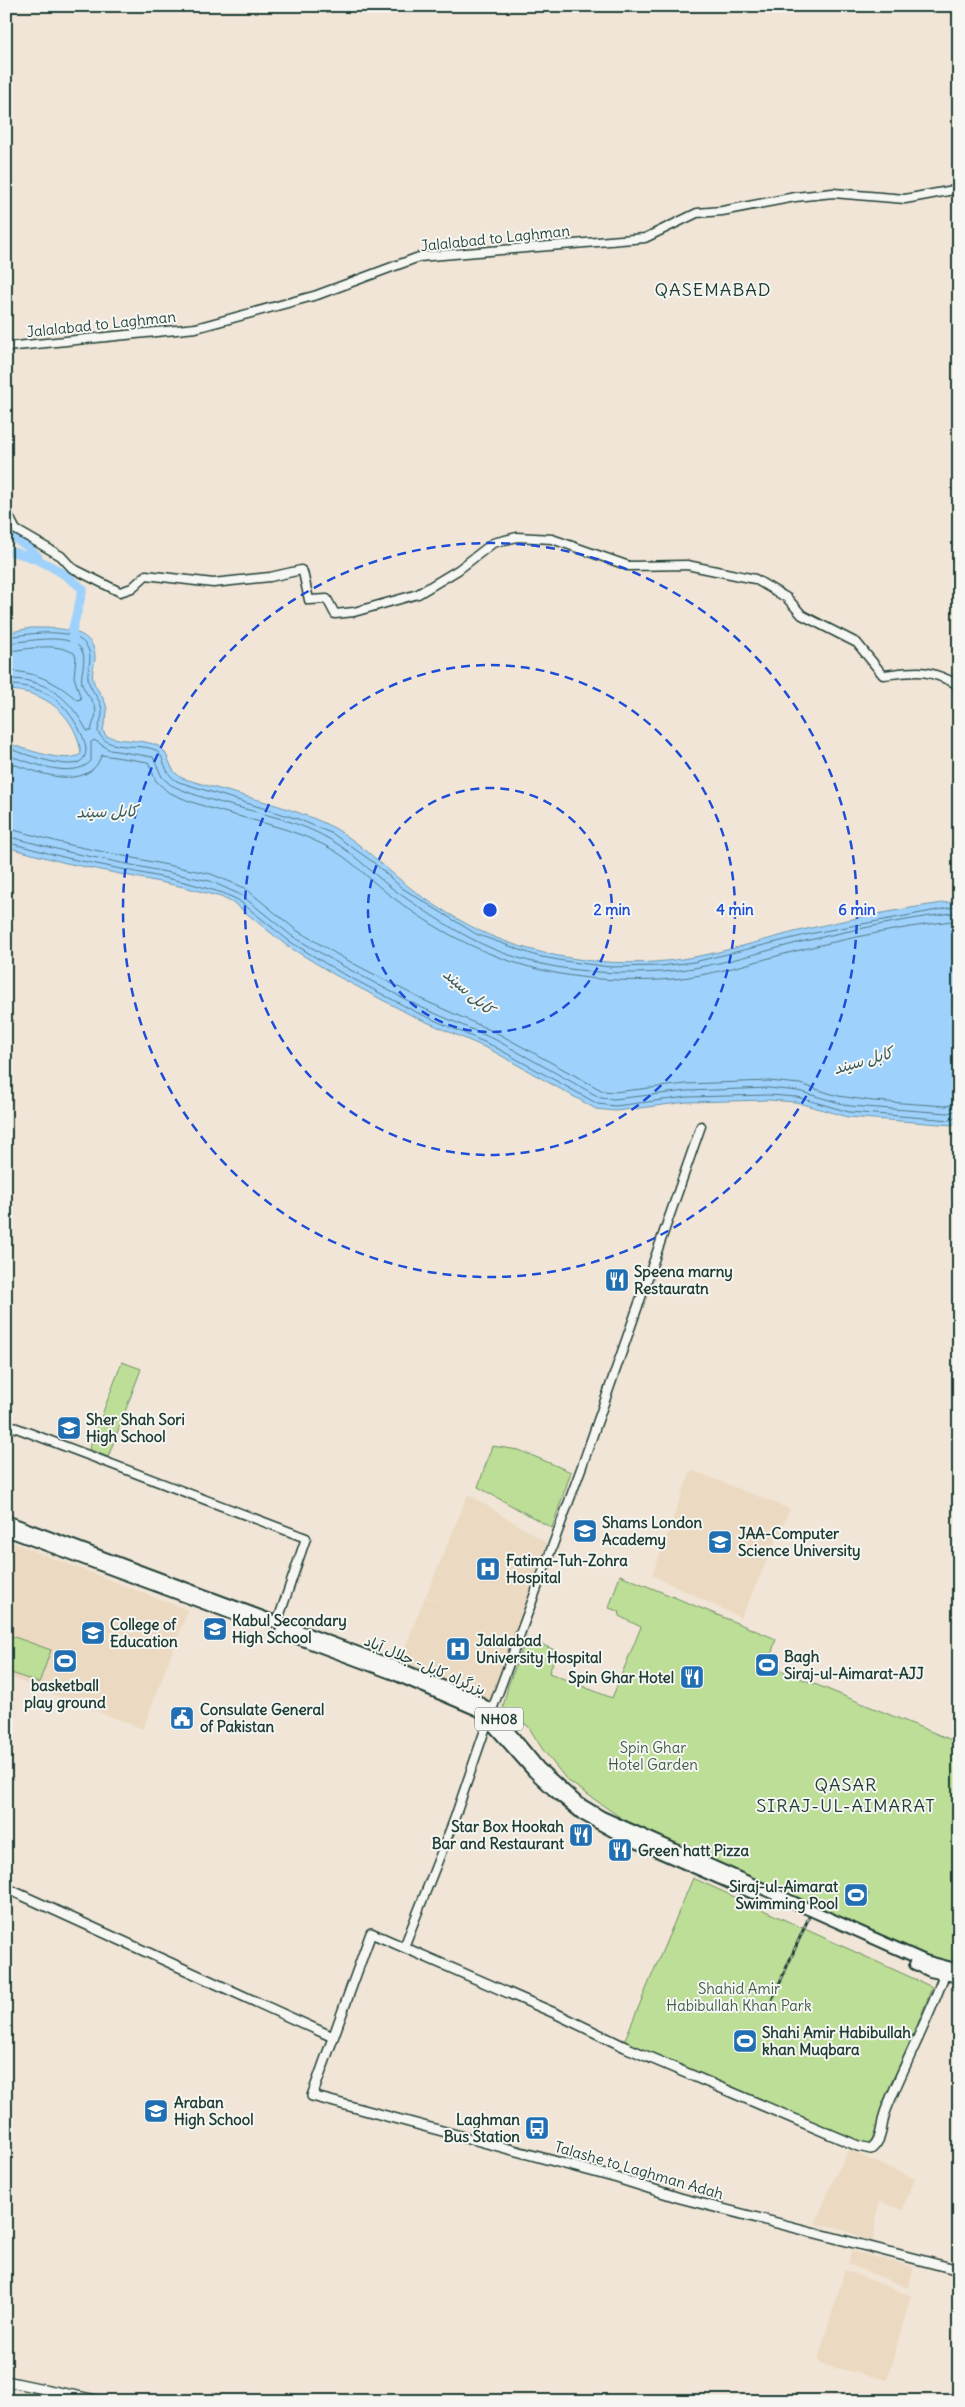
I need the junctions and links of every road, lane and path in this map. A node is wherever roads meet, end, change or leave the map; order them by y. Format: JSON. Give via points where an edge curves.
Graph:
{"nodes":[{"id":1,"x":959,"y":189,"type":"edge"},
{"id":2,"x":6,"y":347,"type":"edge"},
{"id":3,"x":6,"y":511,"type":"edge"},
{"id":4,"x":959,"y":685,"type":"edge"},
{"id":5,"x":701,"y":1126,"type":"dead end"},
{"id":6,"x":6,"y":1424,"type":"edge"},
{"id":7,"x":6,"y":1521,"type":"edge"},
{"id":8,"x":6,"y":1530,"type":"edge"},
{"id":9,"x":276,"y":1626,"type":"junction"},
{"id":10,"x":490,"y":1714,"type":"junction"},
{"id":11,"x":6,"y":1888,"type":"edge"},
{"id":12,"x":404,"y":1947,"type":"junction"},
{"id":13,"x":959,"y":1970,"type":"edge"},
{"id":14,"x":944,"y":1975,"type":"junction"},
{"id":15,"x":959,"y":1977,"type":"edge"},
{"id":16,"x":333,"y":2037,"type":"junction"},
{"id":17,"x":959,"y":2270,"type":"edge"},
{"id":18,"x":6,"y":2381,"type":"edge"},
{"id":19,"x":101,"y":2401,"type":"edge"}],
"edges":[{"from":1,"to":2,"type":"street","name":"Jalalabad to Laghman","via":[[905,199],[834,193],[795,197],[697,213],[645,238],[419,258],[316,295],[196,328]]},
{"from":3,"to":4,"type":"street","via":[[16,530],[61,556],[72,568],[120,592],[132,588],[146,575],[213,583],[301,570],[309,600],[327,599],[334,614],[354,612],[418,594],[458,570],[493,543],[517,537],[552,539],[629,566],[687,565],[755,579],[787,598],[802,615],[857,643],[884,675],[918,671],[936,673]]},
{"from":5,"to":10,"type":"street","via":[[582,1466]]},
{"from":6,"to":9,"type":"street","via":[[306,1538]]},
{"from":7,"to":9,"type":"highway","name":"بزرگراه کابل- جلال آباد","number":"NH08"},
{"from":8,"to":9,"type":"highway","name":"بزرگراه کابل- جلال آباد","number":"NH08"},
{"from":9,"to":10,"type":"highway","name":"بزرگراه کابل- جلال آباد","number":"NH08","via":[[405,1670],[476,1700]]},
{"from":10,"to":12,"type":"street","via":[[454,1820]]},
{"from":10,"to":13,"type":"highway","name":"بزرگراه کابل- جلال آباد","number":"NH08","via":[[558,1785],[602,1817],[925,1962]]},
{"from":10,"to":14,"type":"highway","name":"بزرگراه کابل- جلال آباد","number":"NH08","via":[[525,1762],[553,1790],[599,1824]]},
{"from":11,"to":16,"type":"main road"},
{"from":12,"to":14,"type":"main road","via":[[625,2047],[858,2146],[871,2148],[879,2141],[885,2112]]},
{"from":12,"to":16,"type":"main road","via":[[371,1933]]},
{"from":14,"to":15,"type":"highway","name":"بزرگراه کابل- جلال آباد","number":"NH08"},
{"from":16,"to":17,"type":"main road","name":"Talashe to Laghman Adah","via":[[312,2096],[680,2198]]},
{"from":18,"to":19,"type":"main road"}]}
